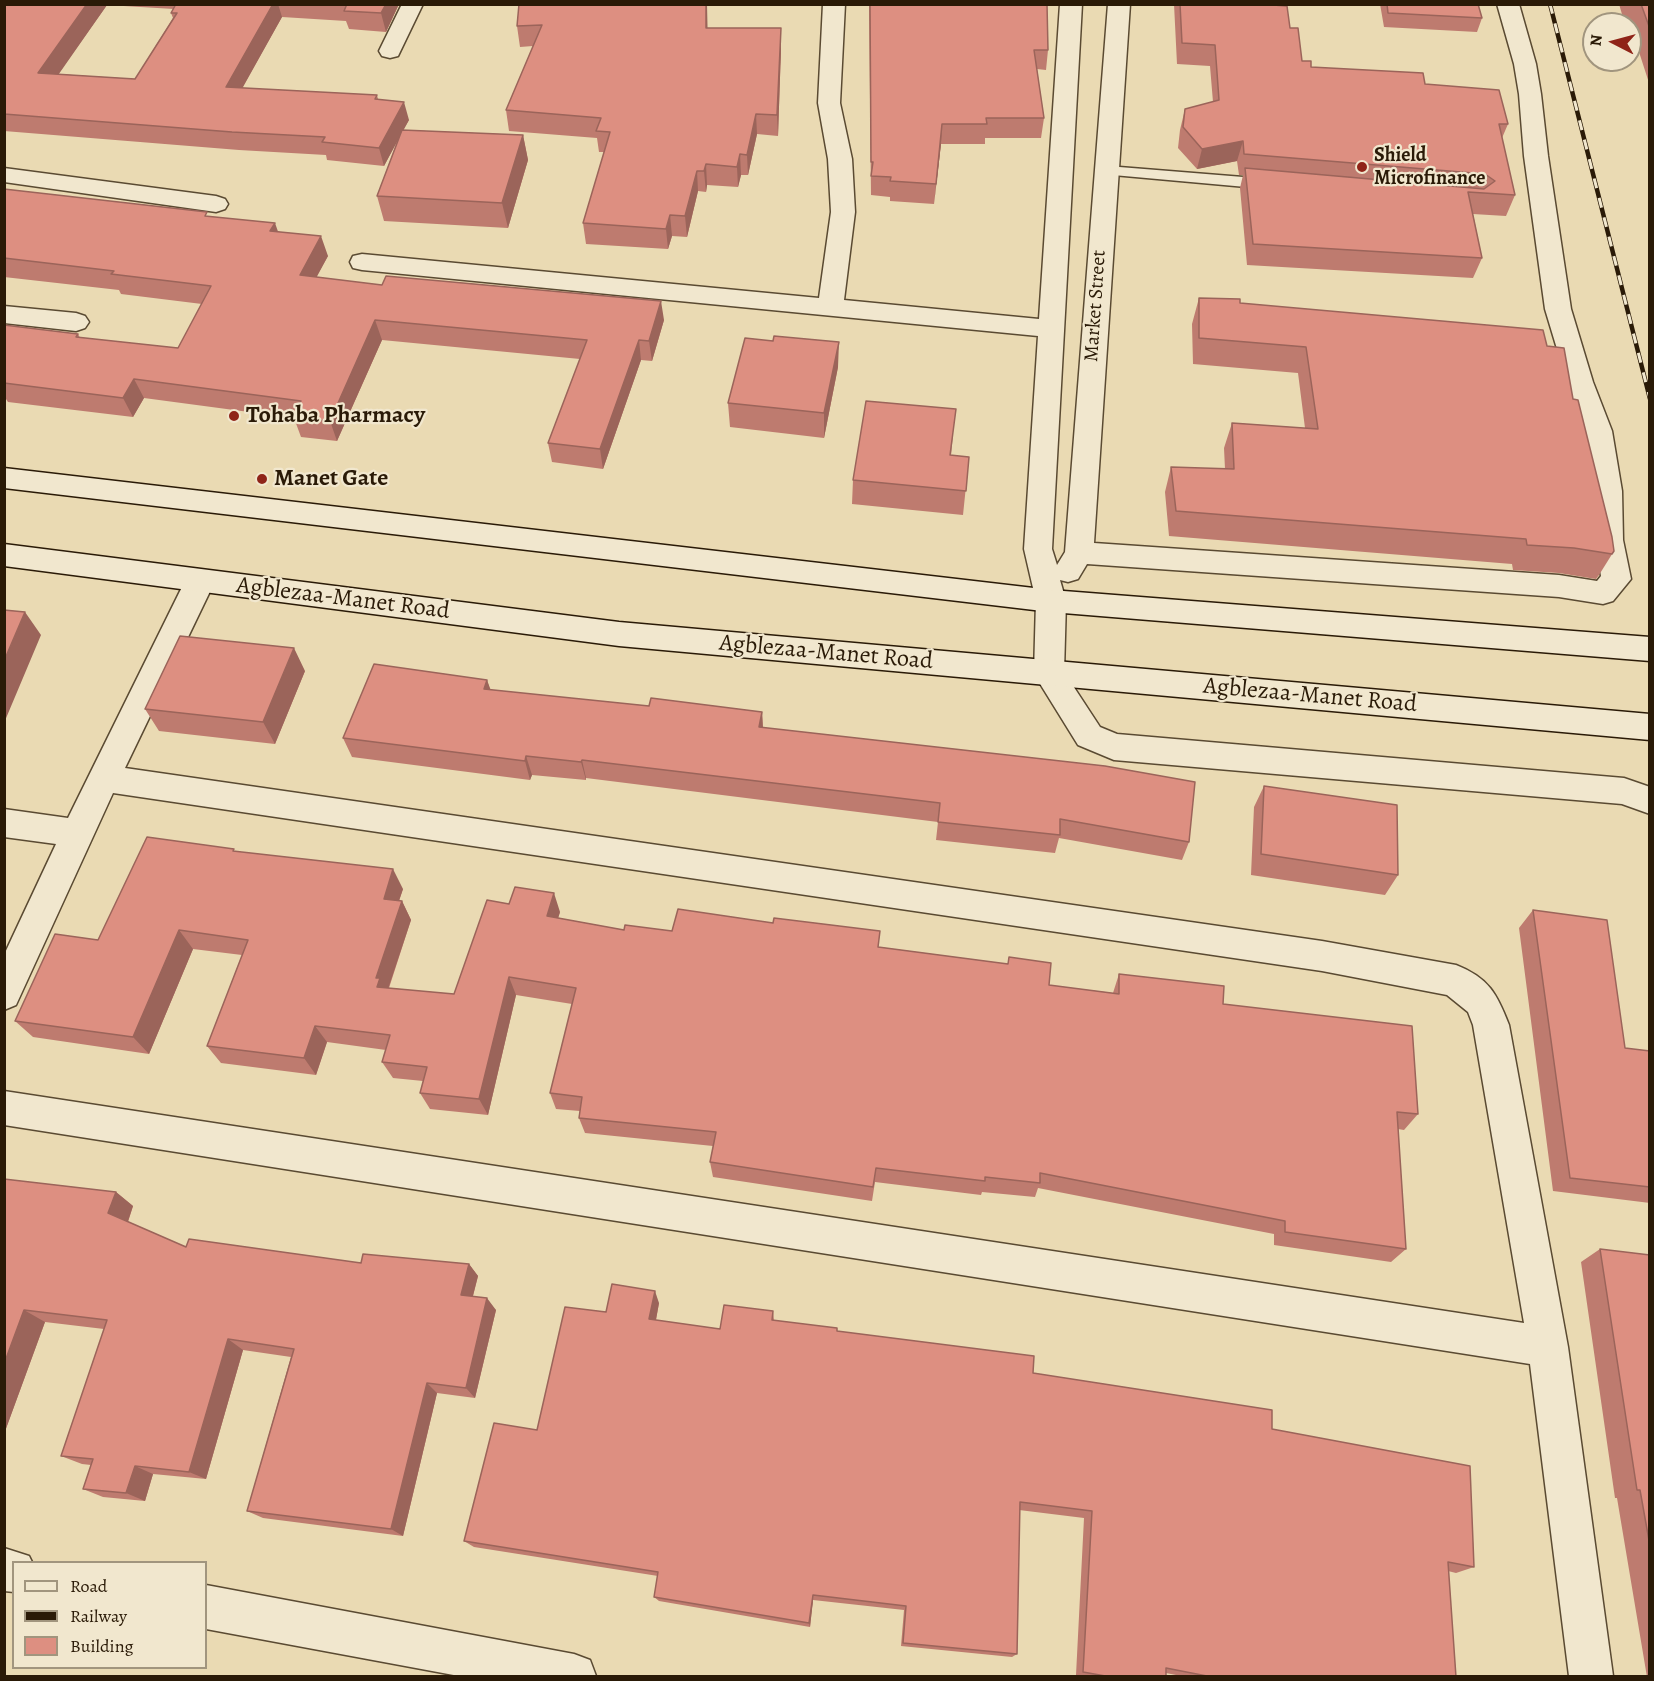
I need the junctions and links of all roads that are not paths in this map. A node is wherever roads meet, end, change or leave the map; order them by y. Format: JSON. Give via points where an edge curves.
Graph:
{"nodes":[{"id":1,"x":413,"y":4,"type":"edge"},
{"id":2,"x":834,"y":4,"type":"edge"},
{"id":3,"x":1071,"y":4,"type":"edge"},
{"id":4,"x":1119,"y":4,"type":"edge"},
{"id":5,"x":1509,"y":4,"type":"edge"},
{"id":6,"x":390,"y":51,"type":"dead end"},
{"id":7,"x":1107,"y":171,"type":"junction"},
{"id":8,"x":4,"y":175,"type":"edge"},
{"id":9,"x":1286,"y":186,"type":"edge"},
{"id":10,"x":216,"y":204,"type":"dead end"},
{"id":11,"x":362,"y":262,"type":"dead end"},
{"id":12,"x":830,"y":307,"type":"junction"},
{"id":13,"x":4,"y":314,"type":"edge"},
{"id":14,"x":76,"y":322,"type":"dead end"},
{"id":15,"x":1053,"y":329,"type":"junction"},
{"id":16,"x":4,"y":478,"type":"edge"},
{"id":17,"x":1079,"y":553,"type":"junction"},
{"id":18,"x":4,"y":555,"type":"edge"},
{"id":19,"x":200,"y":581,"type":"junction"},
{"id":20,"x":1051,"y":601,"type":"junction"},
{"id":21,"x":1650,"y":650,"type":"edge"},
{"id":22,"x":1049,"y":674,"type":"junction"},
{"id":23,"x":1650,"y":727,"type":"edge"},
{"id":24,"x":104,"y":778,"type":"junction"},
{"id":25,"x":1650,"y":801,"type":"edge"},
{"id":26,"x":4,"y":822,"type":"edge"},
{"id":27,"x":77,"y":833,"type":"junction"},
{"id":28,"x":4,"y":994,"type":"edge"},
{"id":29,"x":4,"y":1108,"type":"edge"},
{"id":30,"x":1548,"y":1347,"type":"junction"},
{"id":31,"x":207,"y":1607,"type":"edge"},
{"id":32,"x":574,"y":1677,"type":"edge"},
{"id":33,"x":1591,"y":1677,"type":"edge"}],
"edges":[{"from":1,"to":6,"type":"street"},
{"from":2,"to":12,"type":"street","via":[[829,103],[840,159],[843,212]]},
{"from":3,"to":15,"type":"street","name":"Market Street"},
{"from":4,"to":7,"type":"street","name":"Market Street"},
{"from":5,"to":17,"type":"street","via":[[1530,94],[1558,309],[1598,431],[1616,579],[1603,593],[1547,585]]},
{"from":7,"to":9,"type":"lane"},
{"from":7,"to":17,"type":"street","name":"Market Street"},
{"from":8,"to":10,"type":"street"},
{"from":11,"to":12,"type":"street"},
{"from":12,"to":15,"type":"street"},
{"from":13,"to":14,"type":"street"},
{"from":15,"to":20,"type":"street","name":"Market Street","via":[[1038,549]]},
{"from":16,"to":20,"type":"street"},
{"from":17,"to":20,"type":"street","name":"Market Street"},
{"from":18,"to":19,"type":"street","name":"Agblezaa-Manet Road"},
{"from":19,"to":22,"type":"street","name":"Agblezaa-Manet Road","via":[[619,634]]},
{"from":19,"to":24,"type":"street"},
{"from":20,"to":21,"type":"street"},
{"from":20,"to":22,"type":"street","name":"Market Street"},
{"from":22,"to":23,"type":"street","name":"Agblezaa-Manet Road"},
{"from":22,"to":25,"type":"street","via":[[1089,736],[1114,747],[1624,791]]},
{"from":24,"to":27,"type":"street"},
{"from":24,"to":30,"type":"street","via":[[1310,955],[1456,981],[1482,1002],[1491,1025]]},
{"from":26,"to":27,"type":"street"},
{"from":27,"to":28,"type":"street"},
{"from":29,"to":30,"type":"street"},
{"from":30,"to":33,"type":"street"},
{"from":31,"to":32,"type":"street"}]}
